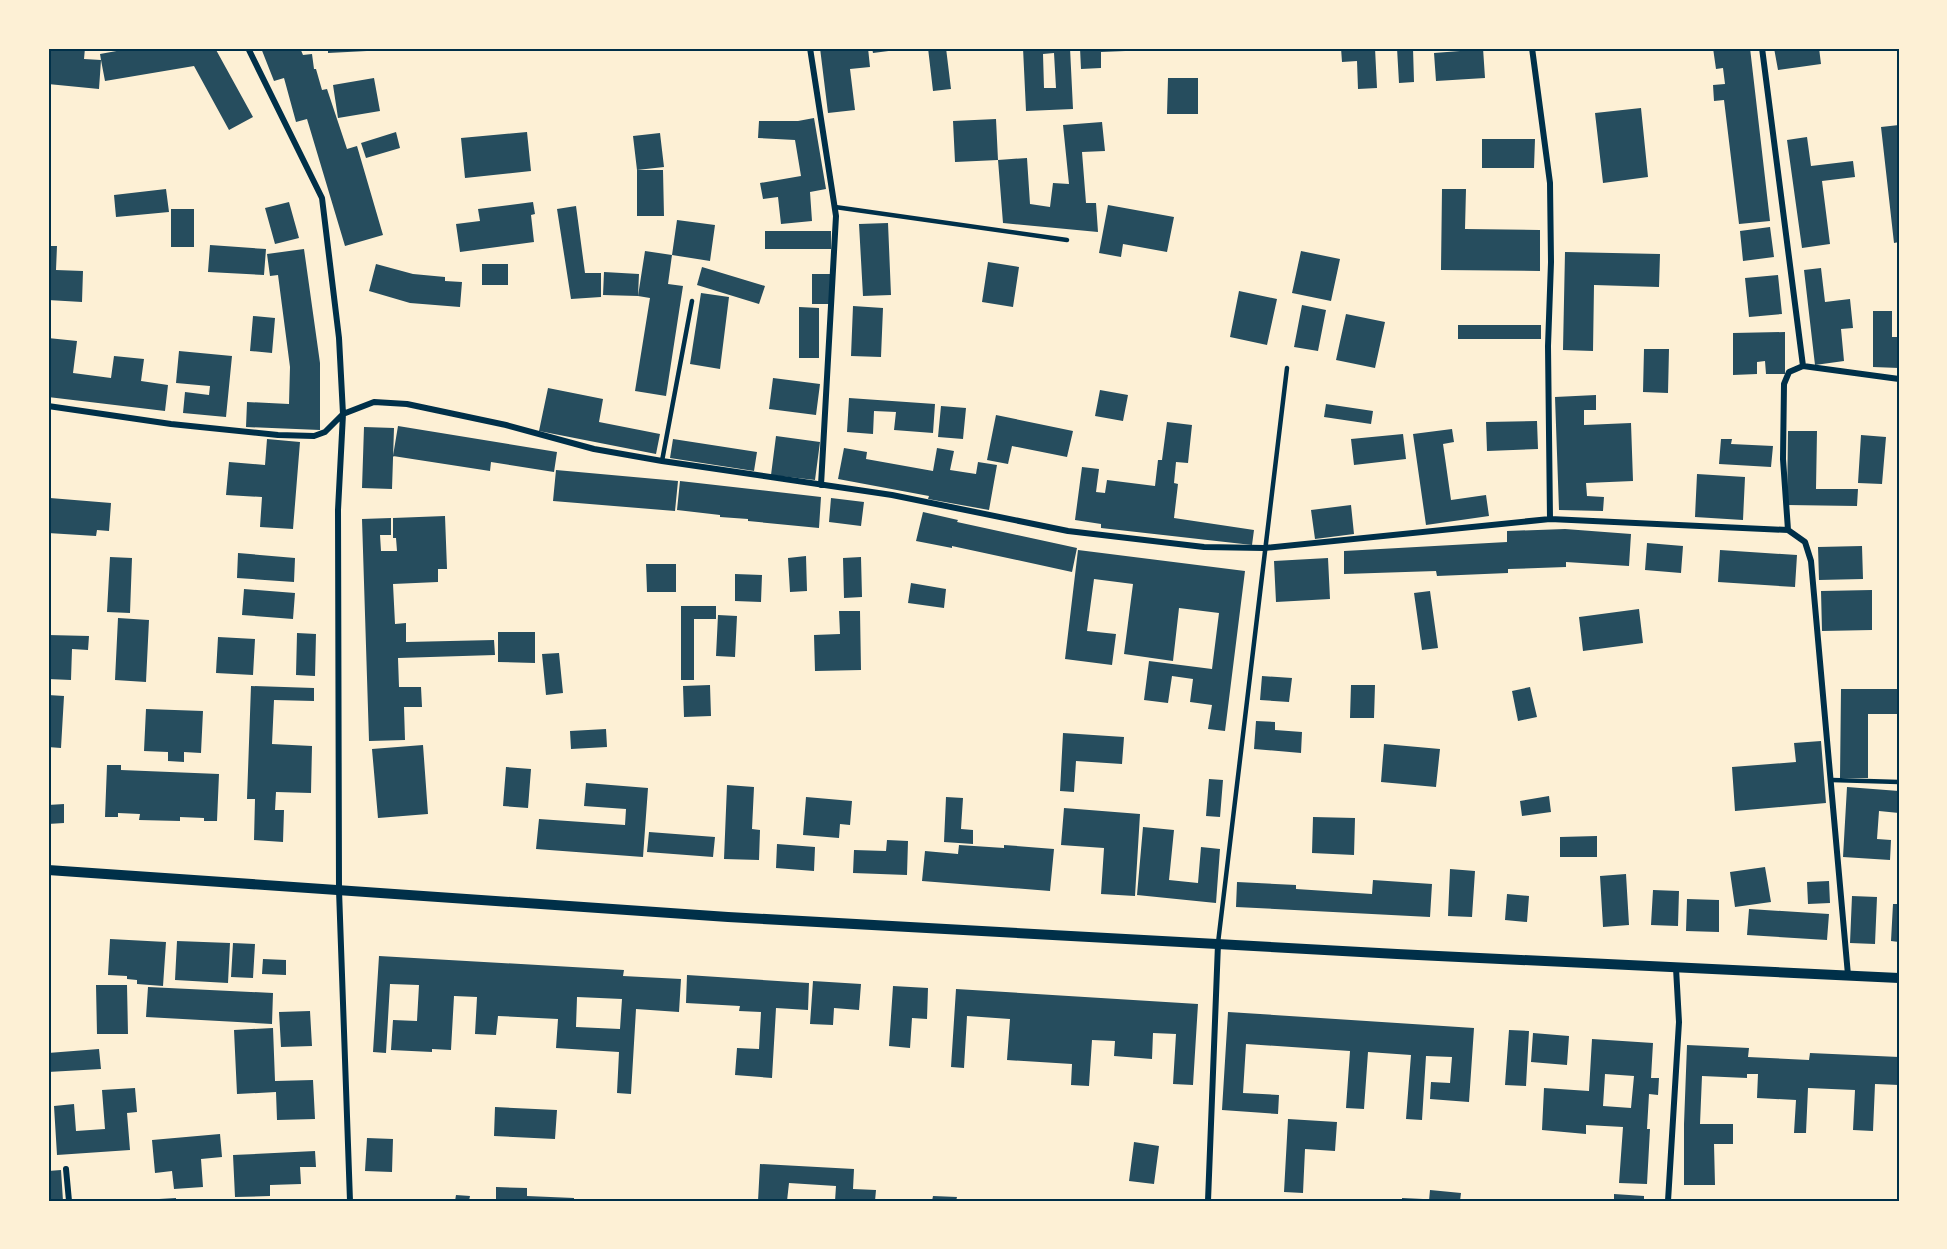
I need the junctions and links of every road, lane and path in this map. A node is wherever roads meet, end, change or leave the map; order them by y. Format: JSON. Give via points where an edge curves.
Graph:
{"nodes":[{"id":1,"x":249,"y":48,"type":"edge"},
{"id":2,"x":810,"y":48,"type":"edge"},
{"id":3,"x":1532,"y":48,"type":"edge"},
{"id":4,"x":1762,"y":48,"type":"edge"},
{"id":5,"x":835,"y":207,"type":"junction"},
{"id":6,"x":1067,"y":240,"type":"dead end"},
{"id":7,"x":692,"y":301,"type":"dead end"},
{"id":8,"x":1803,"y":366,"type":"junction"},
{"id":9,"x":1287,"y":368,"type":"dead end"},
{"id":10,"x":1899,"y":379,"type":"edge"},
{"id":11,"x":48,"y":406,"type":"edge"},
{"id":12,"x":344,"y":414,"type":"junction"},
{"id":13,"x":662,"y":461,"type":"junction"},
{"id":14,"x":821,"y":485,"type":"junction"},
{"id":15,"x":1550,"y":519,"type":"junction"},
{"id":16,"x":1788,"y":530,"type":"junction"},
{"id":17,"x":1264,"y":548,"type":"junction"},
{"id":18,"x":1832,"y":780,"type":"junction"},
{"id":19,"x":1899,"y":782,"type":"edge"},
{"id":20,"x":48,"y":870,"type":"edge"},
{"id":21,"x":339,"y":890,"type":"junction"},
{"id":22,"x":1218,"y":943,"type":"junction"},
{"id":23,"x":1676,"y":968,"type":"junction"},
{"id":24,"x":1848,"y":975,"type":"junction"},
{"id":25,"x":1899,"y":978,"type":"edge"},
{"id":26,"x":66,"y":1169,"type":"dead end"},
{"id":27,"x":69,"y":1201,"type":"edge"},
{"id":28,"x":350,"y":1201,"type":"edge"},
{"id":29,"x":1208,"y":1201,"type":"edge"},
{"id":30,"x":1668,"y":1201,"type":"edge"}],
"edges":[{"from":1,"to":12,"type":"street","via":[[322,198]]},
{"from":2,"to":5,"type":"street"},
{"from":3,"to":15,"type":"street","via":[[1550,183]]},
{"from":4,"to":8,"type":"street"},
{"from":5,"to":6,"type":"lane"},
{"from":5,"to":14,"type":"street"},
{"from":7,"to":13,"type":"lane"},
{"from":8,"to":10,"type":"street"},
{"from":8,"to":16,"type":"street","via":[[1789,372],[1784,384],[1783,459]]},
{"from":9,"to":17,"type":"lane"},
{"from":11,"to":12,"type":"street","via":[[171,424],[314,436],[325,432]]},
{"from":12,"to":13,"type":"street","via":[[374,402],[407,404],[594,449]]},
{"from":12,"to":21,"type":"street","via":[[338,510]]},
{"from":13,"to":14,"type":"street"},
{"from":14,"to":17,"type":"street","via":[[892,495],[1068,531],[1204,546]]},
{"from":15,"to":16,"type":"street"},
{"from":15,"to":17,"type":"street"},
{"from":16,"to":18,"type":"street","via":[[1805,542],[1811,561]]},
{"from":17,"to":22,"type":"lane"},
{"from":18,"to":19,"type":"lane"},
{"from":18,"to":24,"type":"street"},
{"from":20,"to":21,"type":"street"},
{"from":21,"to":22,"type":"street"},
{"from":21,"to":28,"type":"street"},
{"from":22,"to":23,"type":"street"},
{"from":22,"to":29,"type":"street"},
{"from":23,"to":24,"type":"street"},
{"from":23,"to":30,"type":"street","via":[[1679,1022]]},
{"from":24,"to":25,"type":"street"},
{"from":26,"to":27,"type":"street"}]}
